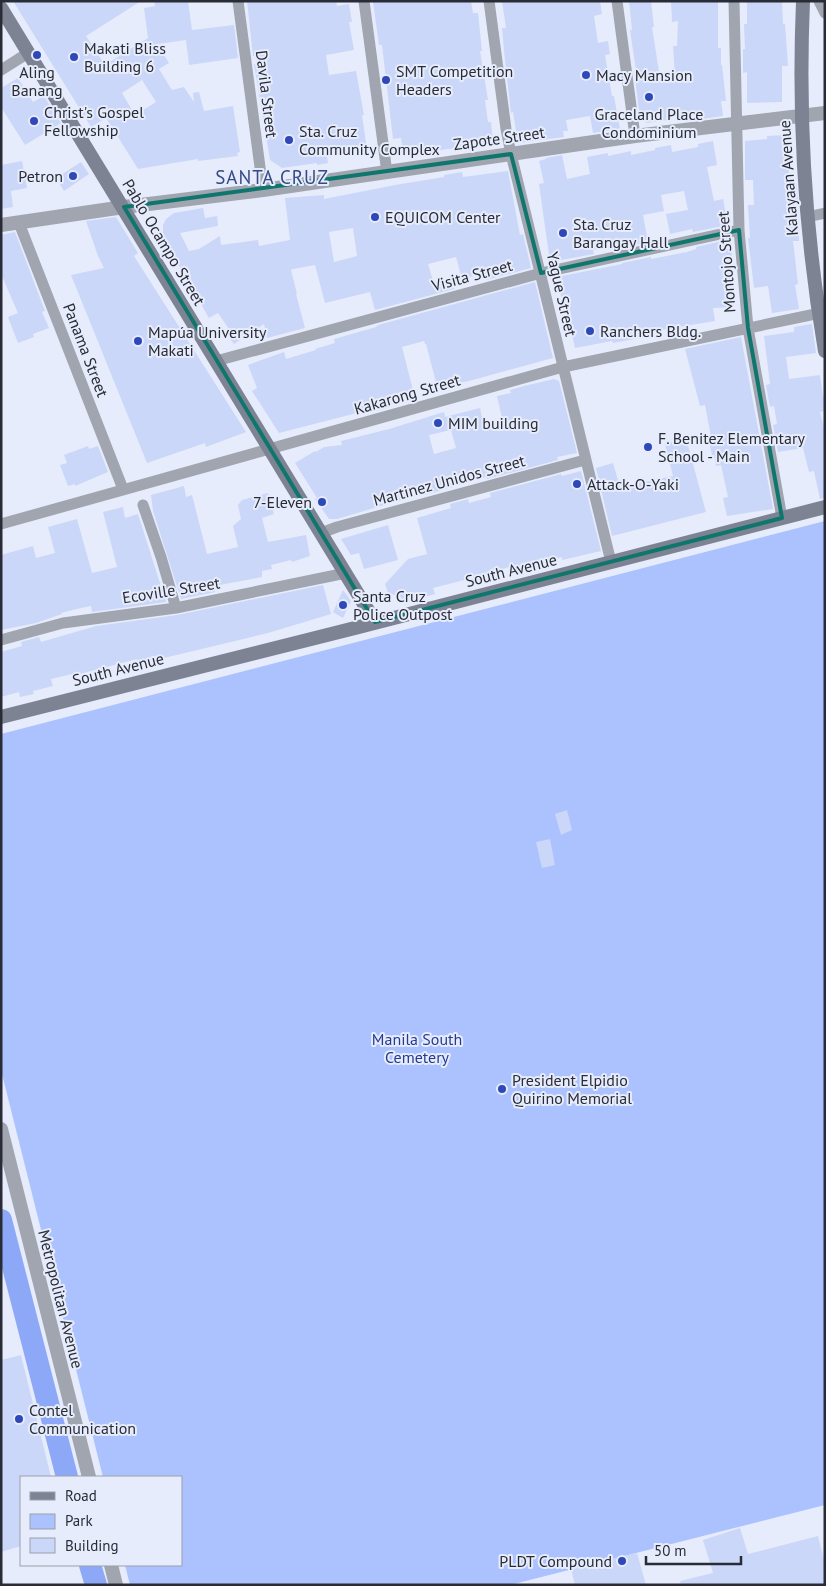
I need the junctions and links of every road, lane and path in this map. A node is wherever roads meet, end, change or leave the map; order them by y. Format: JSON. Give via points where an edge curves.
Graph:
{"nodes":[{"id":1,"x":238,"y":1,"type":"edge"},
{"id":2,"x":364,"y":1,"type":"edge"},
{"id":3,"x":489,"y":1,"type":"edge"},
{"id":4,"x":617,"y":1,"type":"edge"},
{"id":5,"x":734,"y":1,"type":"edge"},
{"id":6,"x":803,"y":1,"type":"edge"},
{"id":7,"x":819,"y":1,"type":"edge"},
{"id":8,"x":1,"y":8,"type":"edge"},
{"id":9,"x":825,"y":13,"type":"edge"},
{"id":10,"x":28,"y":53,"type":"junction"},
{"id":11,"x":1,"y":70,"type":"edge"},
{"id":12,"x":825,"y":113,"type":"edge"},
{"id":13,"x":802,"y":116,"type":"junction"},
{"id":14,"x":736,"y":124,"type":"junction"},
{"id":15,"x":635,"y":136,"type":"junction"},
{"id":16,"x":511,"y":154,"type":"junction"},
{"id":17,"x":387,"y":173,"type":"junction"},
{"id":18,"x":263,"y":190,"type":"junction"},
{"id":19,"x":124,"y":207,"type":"junction"},
{"id":20,"x":825,"y":213,"type":"edge"},
{"id":21,"x":807,"y":216,"type":"junction"},
{"id":22,"x":20,"y":223,"type":"junction"},
{"id":23,"x":1,"y":225,"type":"edge"},
{"id":24,"x":739,"y":230,"type":"junction"},
{"id":25,"x":541,"y":273,"type":"junction"},
{"id":26,"x":822,"y":312,"type":"edge"},
{"id":27,"x":748,"y":328,"type":"junction"},
{"id":28,"x":825,"y":351,"type":"edge"},
{"id":29,"x":216,"y":361,"type":"junction"},
{"id":30,"x":563,"y":367,"type":"junction"},
{"id":31,"x":268,"y":449,"type":"junction"},
{"id":32,"x":585,"y":460,"type":"junction"},
{"id":33,"x":123,"y":488,"type":"junction"},
{"id":34,"x":143,"y":505,"type":"dead end"},
{"id":35,"x":825,"y":507,"type":"edge"},
{"id":36,"x":782,"y":518,"type":"junction"},
{"id":37,"x":1,"y":524,"type":"edge"},
{"id":38,"x":321,"y":533,"type":"junction"},
{"id":39,"x":611,"y":562,"type":"junction"},
{"id":40,"x":346,"y":572,"type":"junction"},
{"id":41,"x":176,"y":608,"type":"junction"},
{"id":42,"x":376,"y":622,"type":"junction"},
{"id":43,"x":1,"y":640,"type":"edge"},
{"id":44,"x":1,"y":717,"type":"edge"},
{"id":45,"x":1,"y":1129,"type":"edge"},
{"id":46,"x":88,"y":1476,"type":"edge"},
{"id":47,"x":111,"y":1566,"type":"edge"},
{"id":48,"x":116,"y":1585,"type":"edge"}],
"edges":[{"from":1,"to":18,"type":"street","name":"Davila Street"},
{"from":2,"to":17,"type":"street"},
{"from":3,"to":16,"type":"street","name":"Yague Street"},
{"from":4,"to":15,"type":"street"},
{"from":5,"to":14,"type":"street","name":"Montojo Street"},
{"from":6,"to":13,"type":"main road","name":"Kalayaan Avenue"},
{"from":7,"to":9,"type":"street"},
{"from":8,"to":10,"type":"main road","name":"Pablo Ocampo Street"},
{"from":10,"to":11,"type":"street"},
{"from":10,"to":19,"type":"main road","name":"Pablo Ocampo Street"},
{"from":12,"to":13,"type":"street","name":"Zapote Street"},
{"from":13,"to":14,"type":"street","name":"Zapote Street"},
{"from":13,"to":21,"type":"main road","name":"Kalayaan Avenue"},
{"from":14,"to":15,"type":"street","name":"Zapote Street"},
{"from":14,"to":24,"type":"street","name":"Montojo Street"},
{"from":15,"to":16,"type":"street","name":"Zapote Street"},
{"from":16,"to":17,"type":"street","name":"Zapote Street"},
{"from":16,"to":25,"type":"street","name":"Yague Street"},
{"from":17,"to":18,"type":"street","name":"Zapote Street"},
{"from":18,"to":19,"type":"street","name":"Zapote Street"},
{"from":19,"to":22,"type":"street","name":"Zapote Street"},
{"from":19,"to":29,"type":"main road","name":"Pablo Ocampo Street"},
{"from":20,"to":21,"type":"street"},
{"from":21,"to":26,"type":"main road","name":"Kalayaan Avenue"},
{"from":22,"to":23,"type":"street","name":"Zapote Street"},
{"from":22,"to":33,"type":"street","name":"Panama Street"},
{"from":24,"to":25,"type":"street","name":"Visita Street"},
{"from":24,"to":27,"type":"street","name":"Montojo Street"},
{"from":25,"to":29,"type":"street","name":"Visita Street"},
{"from":25,"to":30,"type":"street","name":"Yague Street"},
{"from":26,"to":27,"type":"street","name":"Kakarong Street"},
{"from":26,"to":28,"type":"main road","name":"Kalayaan Avenue"},
{"from":27,"to":30,"type":"street","name":"Kakarong Street"},
{"from":27,"to":36,"type":"street","name":"Montojo Street"},
{"from":29,"to":31,"type":"main road","name":"Pablo Ocampo Street"},
{"from":30,"to":31,"type":"street","name":"Kakarong Street"},
{"from":30,"to":32,"type":"street","name":"Yague Street"},
{"from":31,"to":33,"type":"street","name":"Kakarong Street"},
{"from":31,"to":38,"type":"main road","name":"Pablo Ocampo Street"},
{"from":32,"to":38,"type":"street","name":"Martinez Unidos Street"},
{"from":32,"to":39,"type":"street","name":"Yague Street"},
{"from":33,"to":37,"type":"street","name":"Kakarong Street"},
{"from":34,"to":41,"type":"street"},
{"from":35,"to":36,"type":"main road","name":"South Avenue"},
{"from":36,"to":39,"type":"main road","name":"South Avenue"},
{"from":38,"to":40,"type":"main road","name":"Pablo Ocampo Street"},
{"from":39,"to":42,"type":"main road","name":"South Avenue"},
{"from":40,"to":41,"type":"street","name":"Ecoville Street"},
{"from":40,"to":42,"type":"main road","name":"Pablo Ocampo Street"},
{"from":41,"to":43,"type":"street","name":"Ecoville Street","via":[[63,623]]},
{"from":42,"to":44,"type":"main road","name":"South Avenue"},
{"from":45,"to":46,"type":"street","name":"Metropolitan Avenue"},
{"from":47,"to":48,"type":"street"}]}
